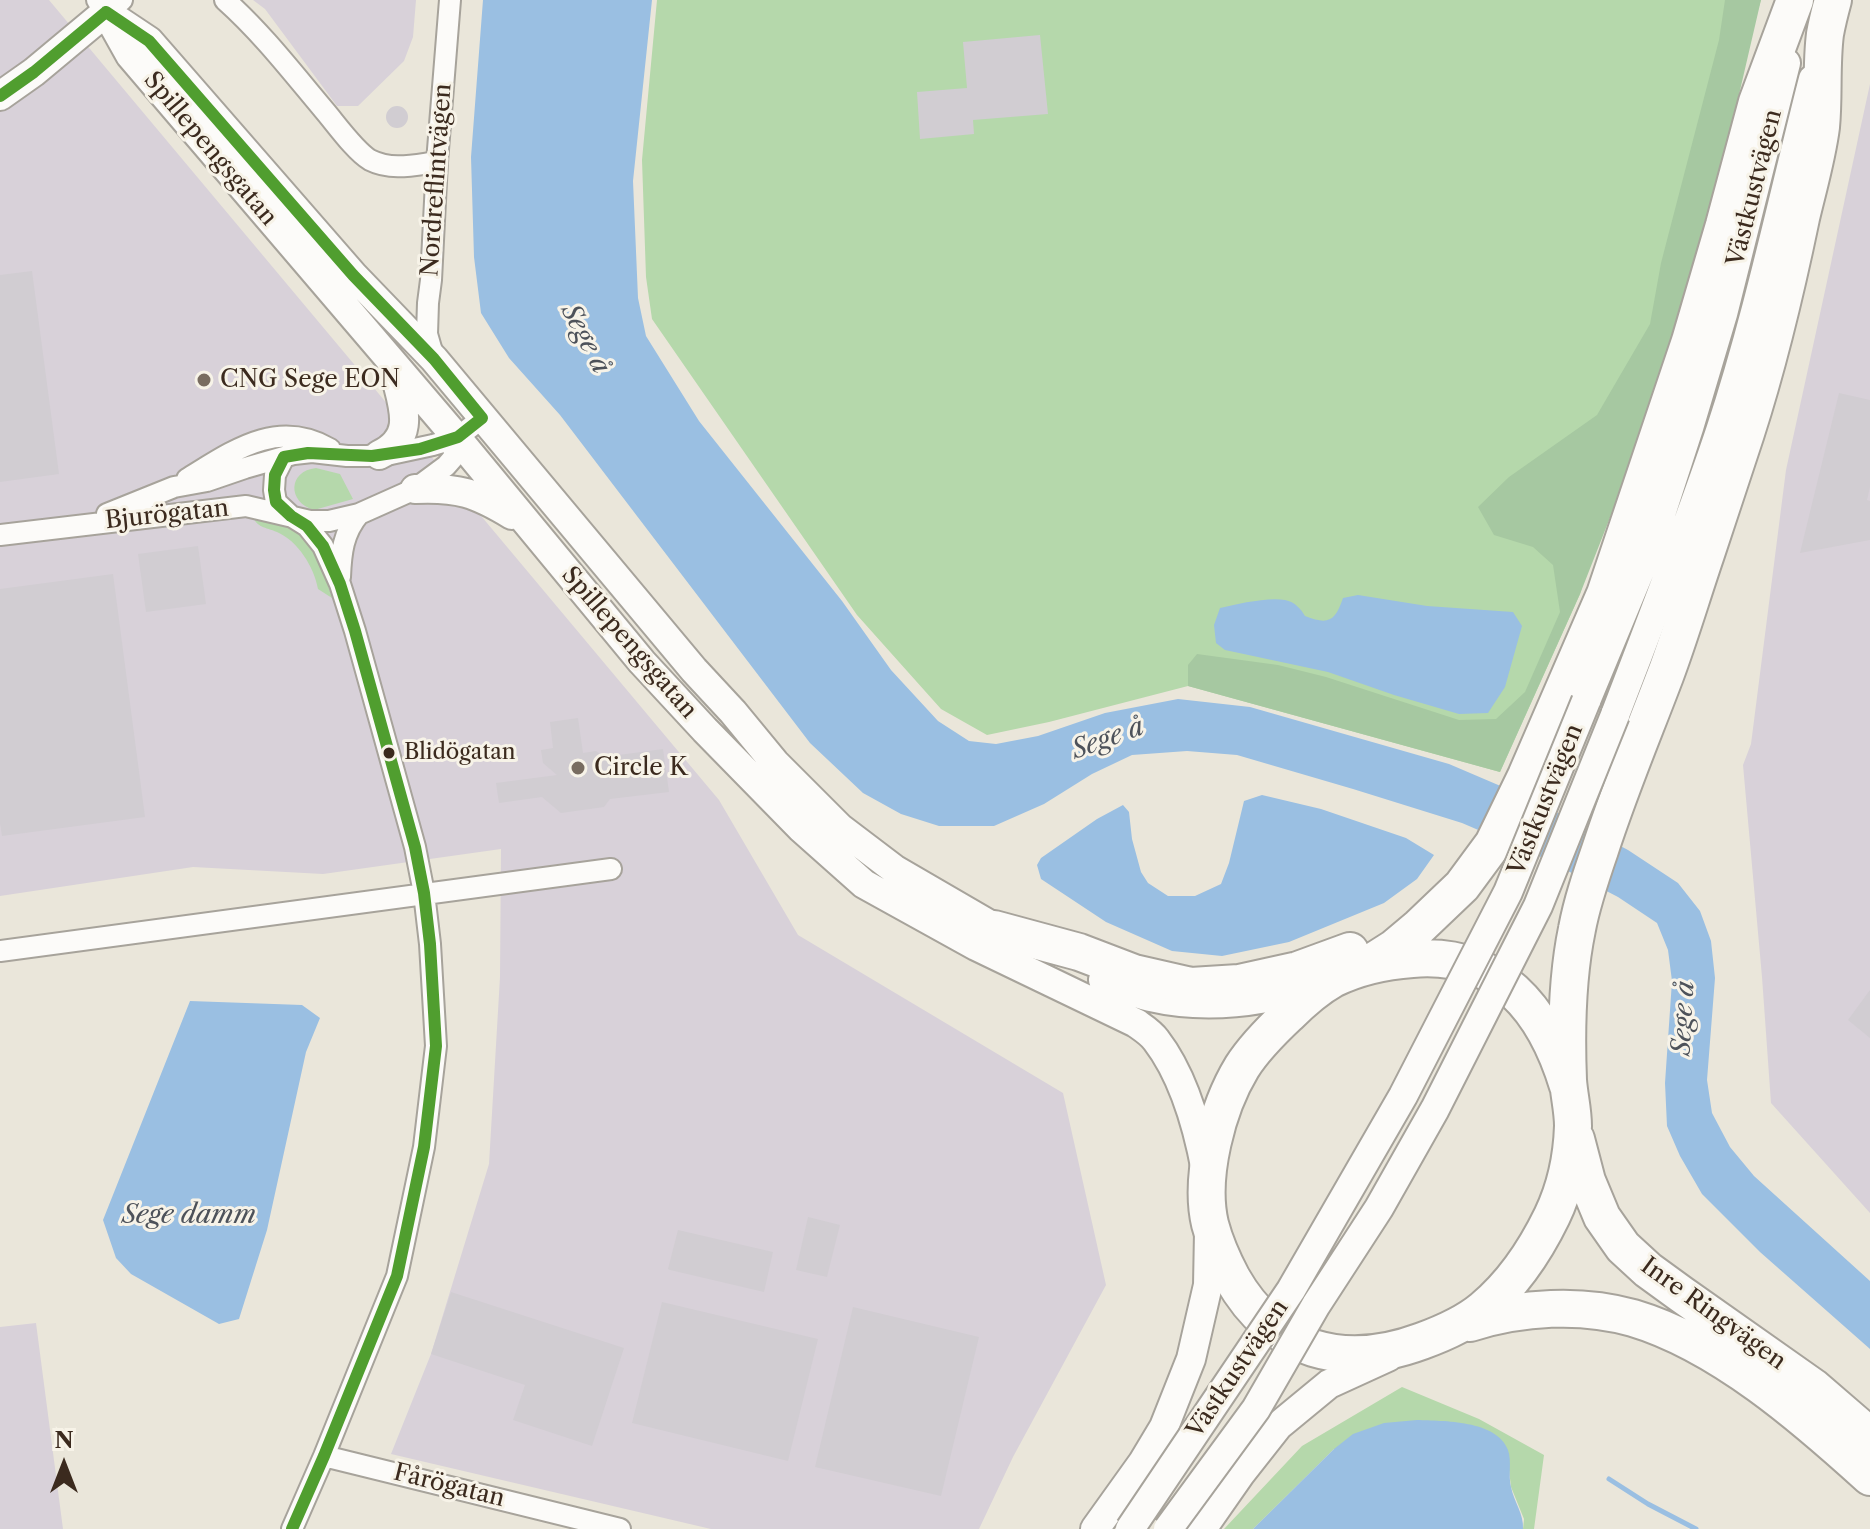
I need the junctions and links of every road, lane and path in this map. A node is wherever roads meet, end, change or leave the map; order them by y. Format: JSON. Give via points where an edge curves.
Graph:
{"nodes":[{"id":1,"x":225,"y":0,"type":"edge"},
{"id":2,"x":450,"y":0,"type":"edge"},
{"id":3,"x":1797,"y":0,"type":"edge"},
{"id":4,"x":109,"y":4,"type":"edge"},
{"id":5,"x":1829,"y":16,"type":"edge"},
{"id":6,"x":0,"y":96,"type":"edge"},
{"id":7,"x":437,"y":162,"type":"junction"},
{"id":8,"x":434,"y":359,"type":"junction"},
{"id":9,"x":393,"y":365,"type":"junction"},
{"id":10,"x":482,"y":418,"type":"junction"},
{"id":11,"x":457,"y":438,"type":"junction"},
{"id":12,"x":379,"y":455,"type":"junction"},
{"id":13,"x":341,"y":456,"type":"junction"},
{"id":14,"x":284,"y":457,"type":"junction"},
{"id":15,"x":174,"y":487,"type":"junction"},
{"id":16,"x":415,"y":489,"type":"junction"},
{"id":17,"x":359,"y":514,"type":"junction"},
{"id":18,"x":291,"y":516,"type":"junction"},
{"id":19,"x":81,"y":524,"type":"junction"},
{"id":20,"x":531,"y":526,"type":"junction"},
{"id":21,"x":0,"y":535,"type":"edge"},
{"id":22,"x":340,"y":584,"type":"junction"},
{"id":23,"x":611,"y":869,"type":"dead end"},
{"id":24,"x":1462,"y":886,"type":"junction"},
{"id":25,"x":424,"y":893,"type":"junction"},
{"id":26,"x":994,"y":929,"type":"junction"},
{"id":27,"x":0,"y":951,"type":"edge"},
{"id":28,"x":1348,"y":974,"type":"junction"},
{"id":29,"x":1568,"y":1086,"type":"junction"},
{"id":30,"x":1573,"y":1123,"type":"junction"},
{"id":31,"x":1208,"y":1181,"type":"junction"},
{"id":32,"x":1209,"y":1219,"type":"junction"},
{"id":33,"x":1457,"y":1328,"type":"junction"},
{"id":34,"x":1416,"y":1344,"type":"junction"},
{"id":35,"x":1870,"y":1436,"type":"edge"},
{"id":36,"x":324,"y":1456,"type":"junction"},
{"id":37,"x":1870,"y":1477,"type":"edge"},
{"id":38,"x":292,"y":1529,"type":"edge"},
{"id":39,"x":620,"y":1529,"type":"edge"},
{"id":40,"x":1095,"y":1529,"type":"edge"},
{"id":41,"x":1130,"y":1529,"type":"edge"},
{"id":42,"x":1168,"y":1529,"type":"edge"},
{"id":43,"x":1202,"y":1529,"type":"edge"}],
"edges":[{"from":1,"to":7,"type":"street","via":[[369,159],[400,167]]},
{"from":2,"to":7,"type":"street","name":"Nordreflintvägen"},
{"from":3,"to":24,"type":"highway","via":[[1757,102],[1690,341],[1605,594],[1493,844]]},
{"from":3,"to":41,"type":"main road","name":"Västkustvägen","bridge":true,"via":[[1777,101],[1689,428],[1652,542],[1508,892],[1403,1096],[1291,1290]]},
{"from":4,"to":6,"type":"main road"},
{"from":4,"to":8,"type":"main road","name":"Spillepengsgatan","via":[[149,41],[353,275]]},
{"from":4,"to":9,"type":"main road","name":"Spillepengsgatan","via":[[130,55]]},
{"from":5,"to":29,"type":"highway","via":[[1821,130],[1771,348],[1673,655],[1609,823],[1576,931],[1568,1005]]},
{"from":5,"to":42,"type":"main road","name":"Västkustvägen","bridge":true,"via":[[1721,429],[1538,906],[1379,1208],[1256,1409]]},
{"from":7,"to":8,"type":"street","name":"Nordreflintvägen","via":[[427,334]]},
{"from":8,"to":10,"type":"main road","name":"Spillepengsgatan"},
{"from":9,"to":11,"type":"main road","name":"Spillepengsgatan"},
{"from":9,"to":12,"type":"main road","via":[[405,417],[393,449]]},
{"from":10,"to":11,"type":"street","name":"Bjurögatan"},
{"from":10,"to":26,"type":"main road","name":"Spillepengsgatan","via":[[775,763],[840,828],[894,869]]},
{"from":11,"to":12,"type":"street","name":"Bjurögatan"},
{"from":11,"to":16,"type":"street","name":"Bjurögatan","via":[[453,458]]},
{"from":11,"to":20,"type":"main road","name":"Spillepengsgatan"},
{"from":12,"to":13,"type":"street","name":"Bjurögatan"},
{"from":13,"to":14,"type":"street","name":"Bjurögatan","via":[[312,452]]},
{"from":13,"to":15,"type":"street","name":"Bjurögatan","via":[[303,437],[261,440]]},
{"from":14,"to":15,"type":"street","name":"Bjurögatan"},
{"from":14,"to":18,"type":"street","via":[[274,490],[276,502]]},
{"from":15,"to":19,"type":"street","name":"Bjurögatan"},
{"from":16,"to":17,"type":"street","name":"Bjurögatan"},
{"from":16,"to":20,"type":"main road","via":[[456,490],[483,498]]},
{"from":17,"to":18,"type":"street","name":"Bjurögatan","via":[[329,521]]},
{"from":17,"to":22,"type":"street","via":[[341,552]]},
{"from":18,"to":19,"type":"street","name":"Bjurögatan","via":[[246,506]]},
{"from":18,"to":22,"type":"street","via":[[323,546]]},
{"from":19,"to":21,"type":"street","name":"Bjurögatan"},
{"from":20,"to":31,"type":"main road","name":"Spillepengsgatan","via":[[705,730],[864,884],[976,946],[1136,1023],[1155,1038],[1184,1093]]},
{"from":22,"to":25,"type":"street"},
{"from":23,"to":25,"type":"street"},
{"from":24,"to":26,"type":"highway","via":[[1353,950],[1239,983],[1191,986]]},
{"from":24,"to":28,"type":"highway","via":[[1394,948]]},
{"from":25,"to":27,"type":"street"},
{"from":25,"to":36,"type":"street","via":[[436,1046],[424,1147],[397,1276]]},
{"from":26,"to":28,"type":"main road","name":"Spillepengsgatan","via":[[1078,970],[1179,1002],[1243,1001]]},
{"from":28,"to":29,"type":"highway","via":[[1423,958],[1459,961],[1488,971],[1517,993],[1537,1019]]},
{"from":28,"to":31,"type":"highway","via":[[1301,1002],[1253,1050],[1223,1106]]},
{"from":29,"to":30,"type":"highway"},
{"from":30,"to":33,"type":"highway","via":[[1564,1187],[1539,1241],[1503,1290]]},
{"from":30,"to":35,"type":"highway","name":"Inre Ringvägen","via":[[1587,1181],[1602,1217],[1623,1247],[1813,1387]]},
{"from":31,"to":32,"type":"highway"},
{"from":32,"to":34,"type":"highway","via":[[1221,1257],[1248,1303],[1291,1340],[1319,1351],[1367,1355]]},
{"from":32,"to":40,"type":"main road","via":[[1208,1285],[1191,1359],[1164,1427]]},
{"from":33,"to":34,"type":"highway"},
{"from":33,"to":37,"type":"highway","name":"Inre Ringvägen","via":[[1527,1311],[1567,1309],[1631,1317],[1659,1327],[1754,1382]]},
{"from":34,"to":43,"type":"main road","via":[[1329,1384],[1278,1426]]},
{"from":36,"to":38,"type":"street"},
{"from":36,"to":39,"type":"street","name":"Fårögatan"}]}
